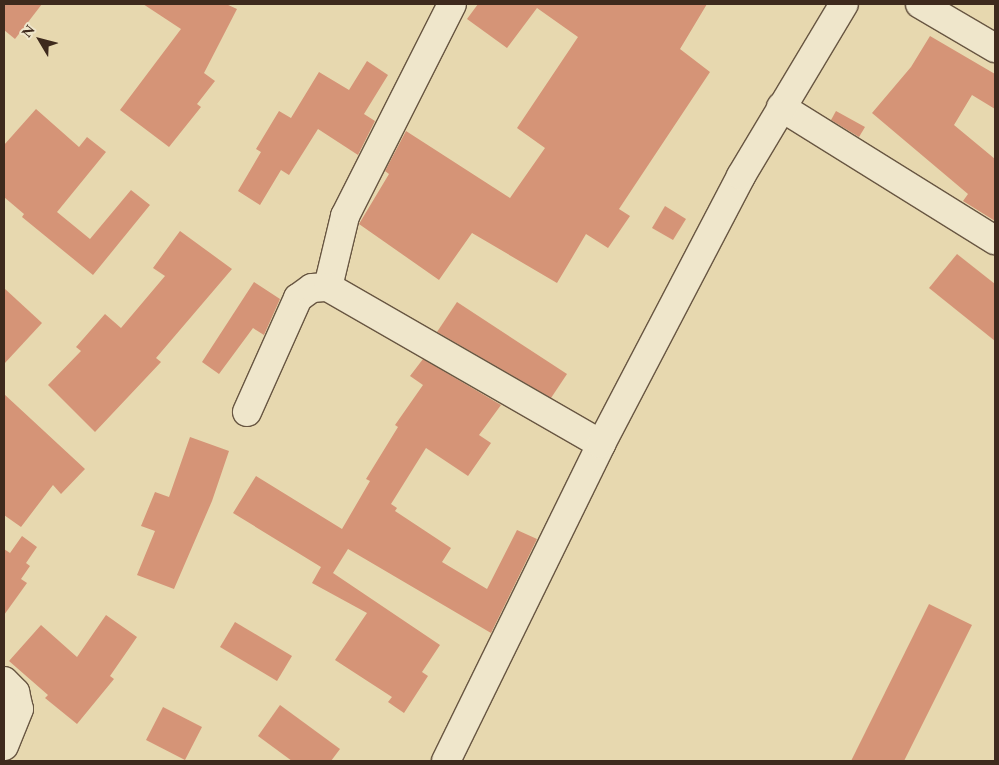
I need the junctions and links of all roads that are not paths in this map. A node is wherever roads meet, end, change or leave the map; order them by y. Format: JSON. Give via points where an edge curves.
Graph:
{"nodes":[{"id":1,"x":452,"y":4,"type":"edge"},
{"id":2,"x":844,"y":4,"type":"edge"},
{"id":3,"x":920,"y":4,"type":"edge"},
{"id":4,"x":995,"y":48,"type":"edge"},
{"id":5,"x":781,"y":107,"type":"junction"},
{"id":6,"x":995,"y":240,"type":"edge"},
{"id":7,"x":328,"y":288,"type":"junction"},
{"id":8,"x":247,"y":412,"type":"dead end"},
{"id":9,"x":602,"y":444,"type":"junction"},
{"id":10,"x":4,"y":681,"type":"edge"},
{"id":11,"x":4,"y":746,"type":"edge"},
{"id":12,"x":446,"y":761,"type":"edge"}],
"edges":[{"from":1,"to":7,"type":"street","via":[[345,216]]},
{"from":2,"to":5,"type":"street"},
{"from":3,"to":4,"type":"street"},
{"from":5,"to":6,"type":"street"},
{"from":5,"to":9,"type":"street","via":[[740,176]]},
{"from":7,"to":8,"type":"street","via":[[312,288],[298,298]]},
{"from":7,"to":9,"type":"street"},
{"from":9,"to":12,"type":"street"},
{"from":10,"to":11,"type":"street","via":[[16,692],[18,709]]}]}
